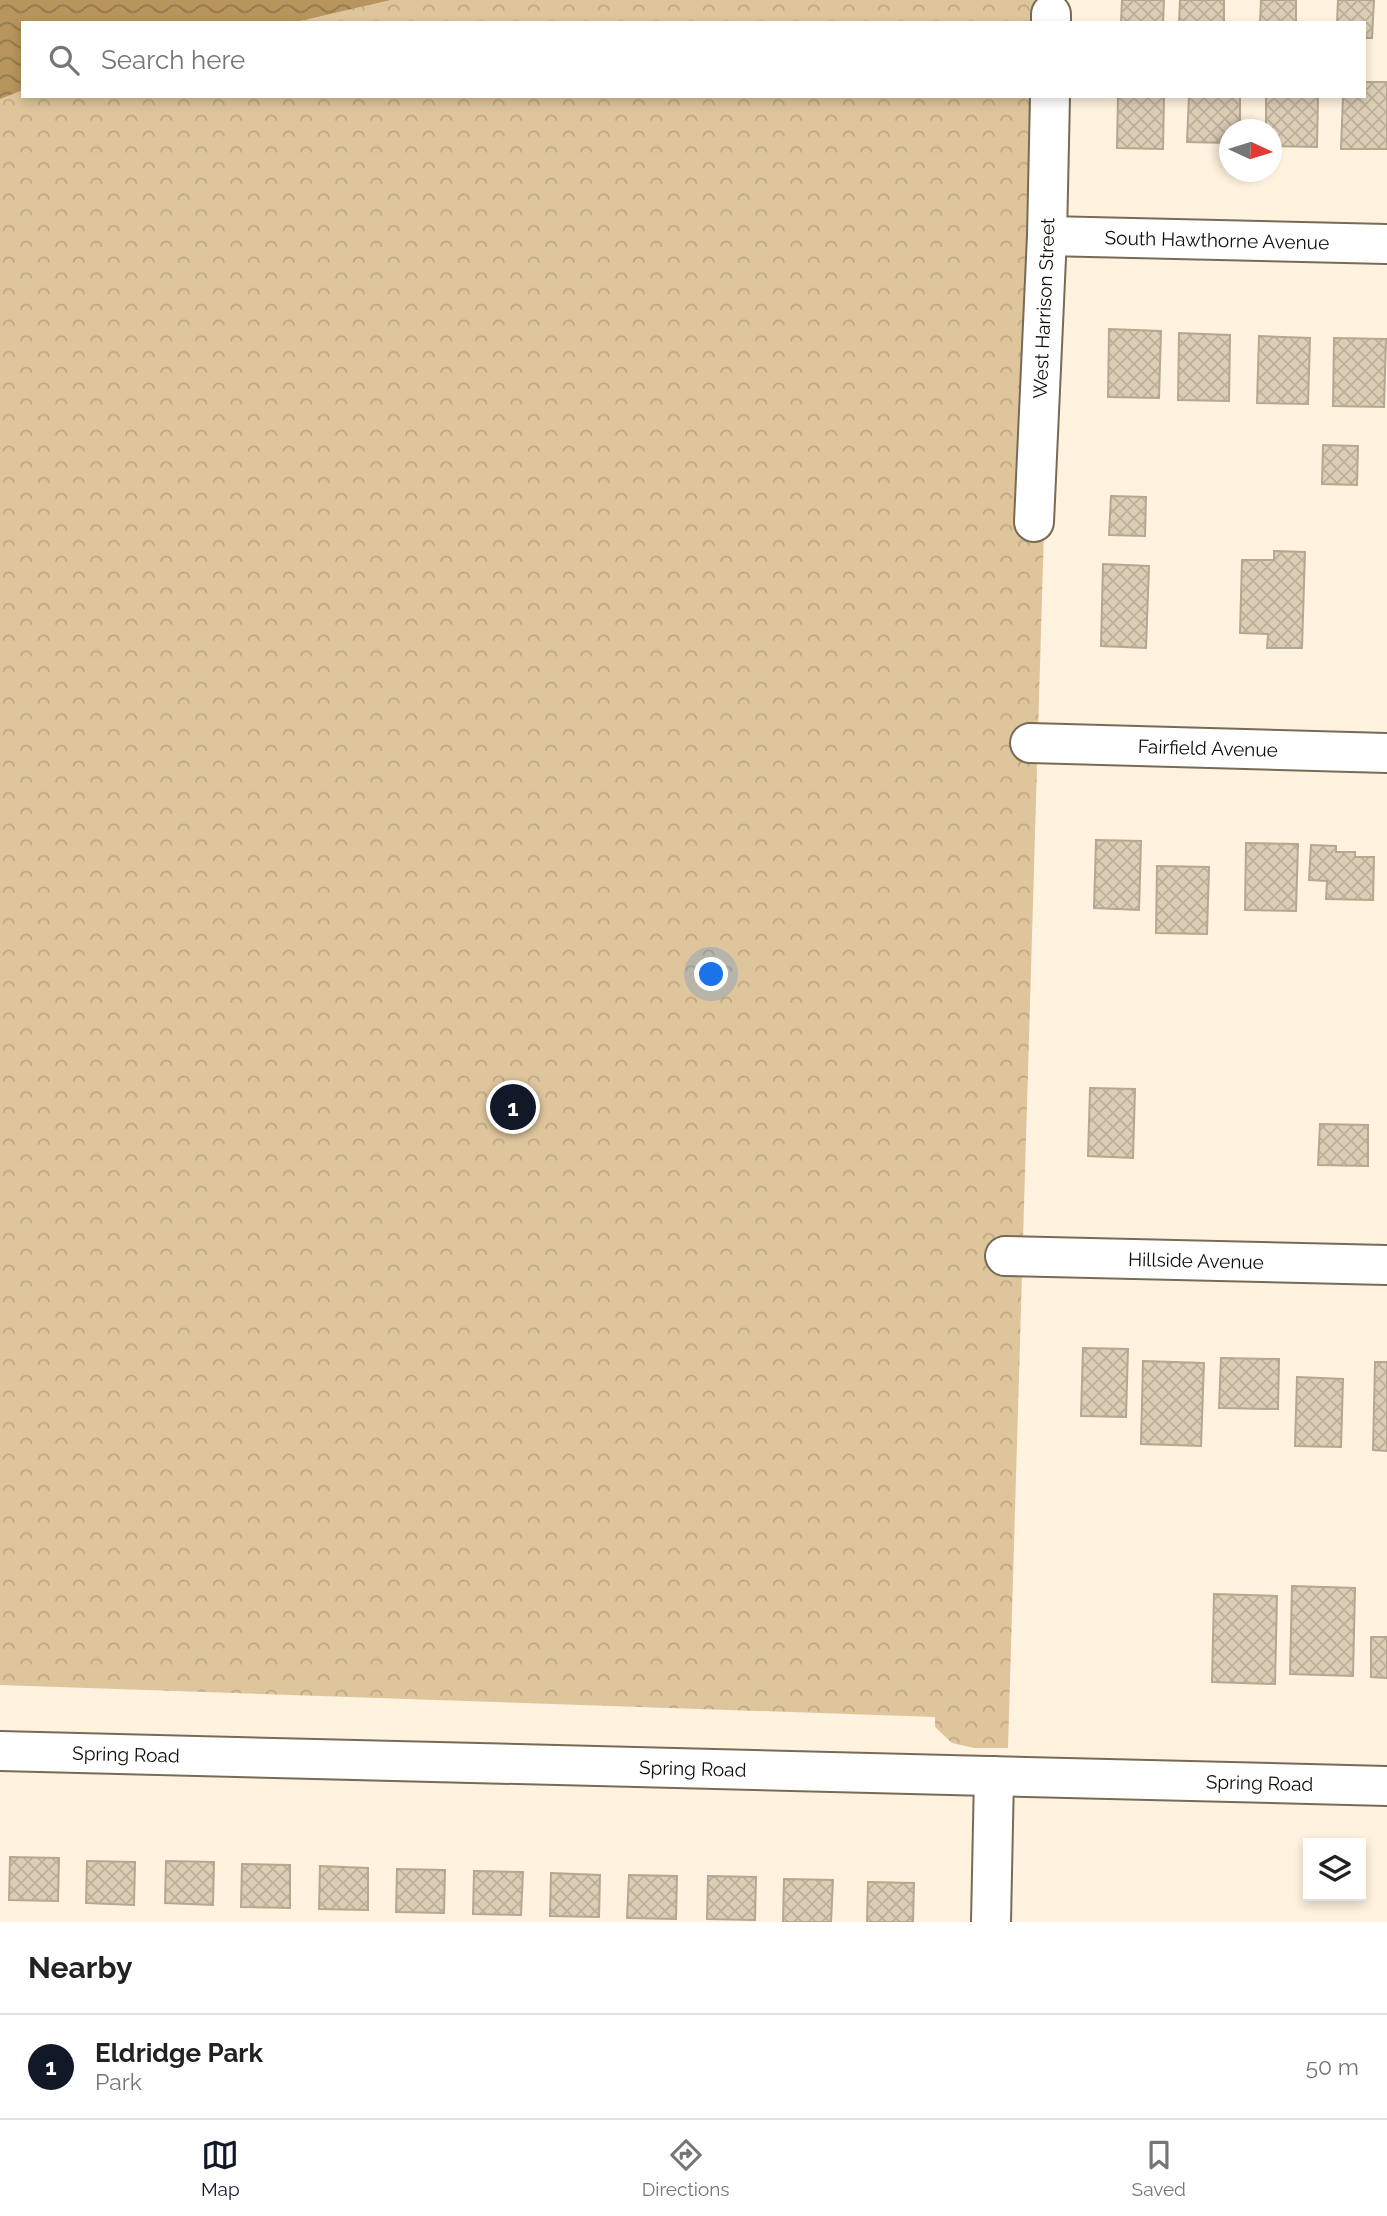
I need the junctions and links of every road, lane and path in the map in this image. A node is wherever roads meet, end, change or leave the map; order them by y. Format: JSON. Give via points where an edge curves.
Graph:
{"nodes":[{"id":1,"x":1050,"y":98,"type":"edge"},
{"id":2,"x":1047,"y":236,"type":"junction"},
{"id":3,"x":1387,"y":244,"type":"edge"},
{"id":4,"x":1034,"y":522,"type":"dead end"},
{"id":5,"x":1030,"y":743,"type":"dead end"},
{"id":6,"x":1387,"y":753,"type":"edge"},
{"id":7,"x":1005,"y":1256,"type":"dead end"},
{"id":8,"x":1387,"y":1265,"type":"edge"},
{"id":9,"x":0,"y":1751,"type":"edge"},
{"id":10,"x":994,"y":1776,"type":"junction"},
{"id":11,"x":1387,"y":1786,"type":"edge"},
{"id":12,"x":991,"y":1922,"type":"edge"}],
"edges":[{"from":1,"to":2,"type":"street","name":"West Harrison Street"},
{"from":2,"to":3,"type":"street","name":"South Hawthorne Avenue"},
{"from":2,"to":4,"type":"street","name":"West Harrison Street"},
{"from":5,"to":6,"type":"street","name":"Fairfield Avenue"},
{"from":7,"to":8,"type":"street","name":"Hillside Avenue"},
{"from":9,"to":10,"type":"street","name":"Spring Road"},
{"from":10,"to":11,"type":"street","name":"Spring Road"},
{"from":10,"to":12,"type":"street"}]}
